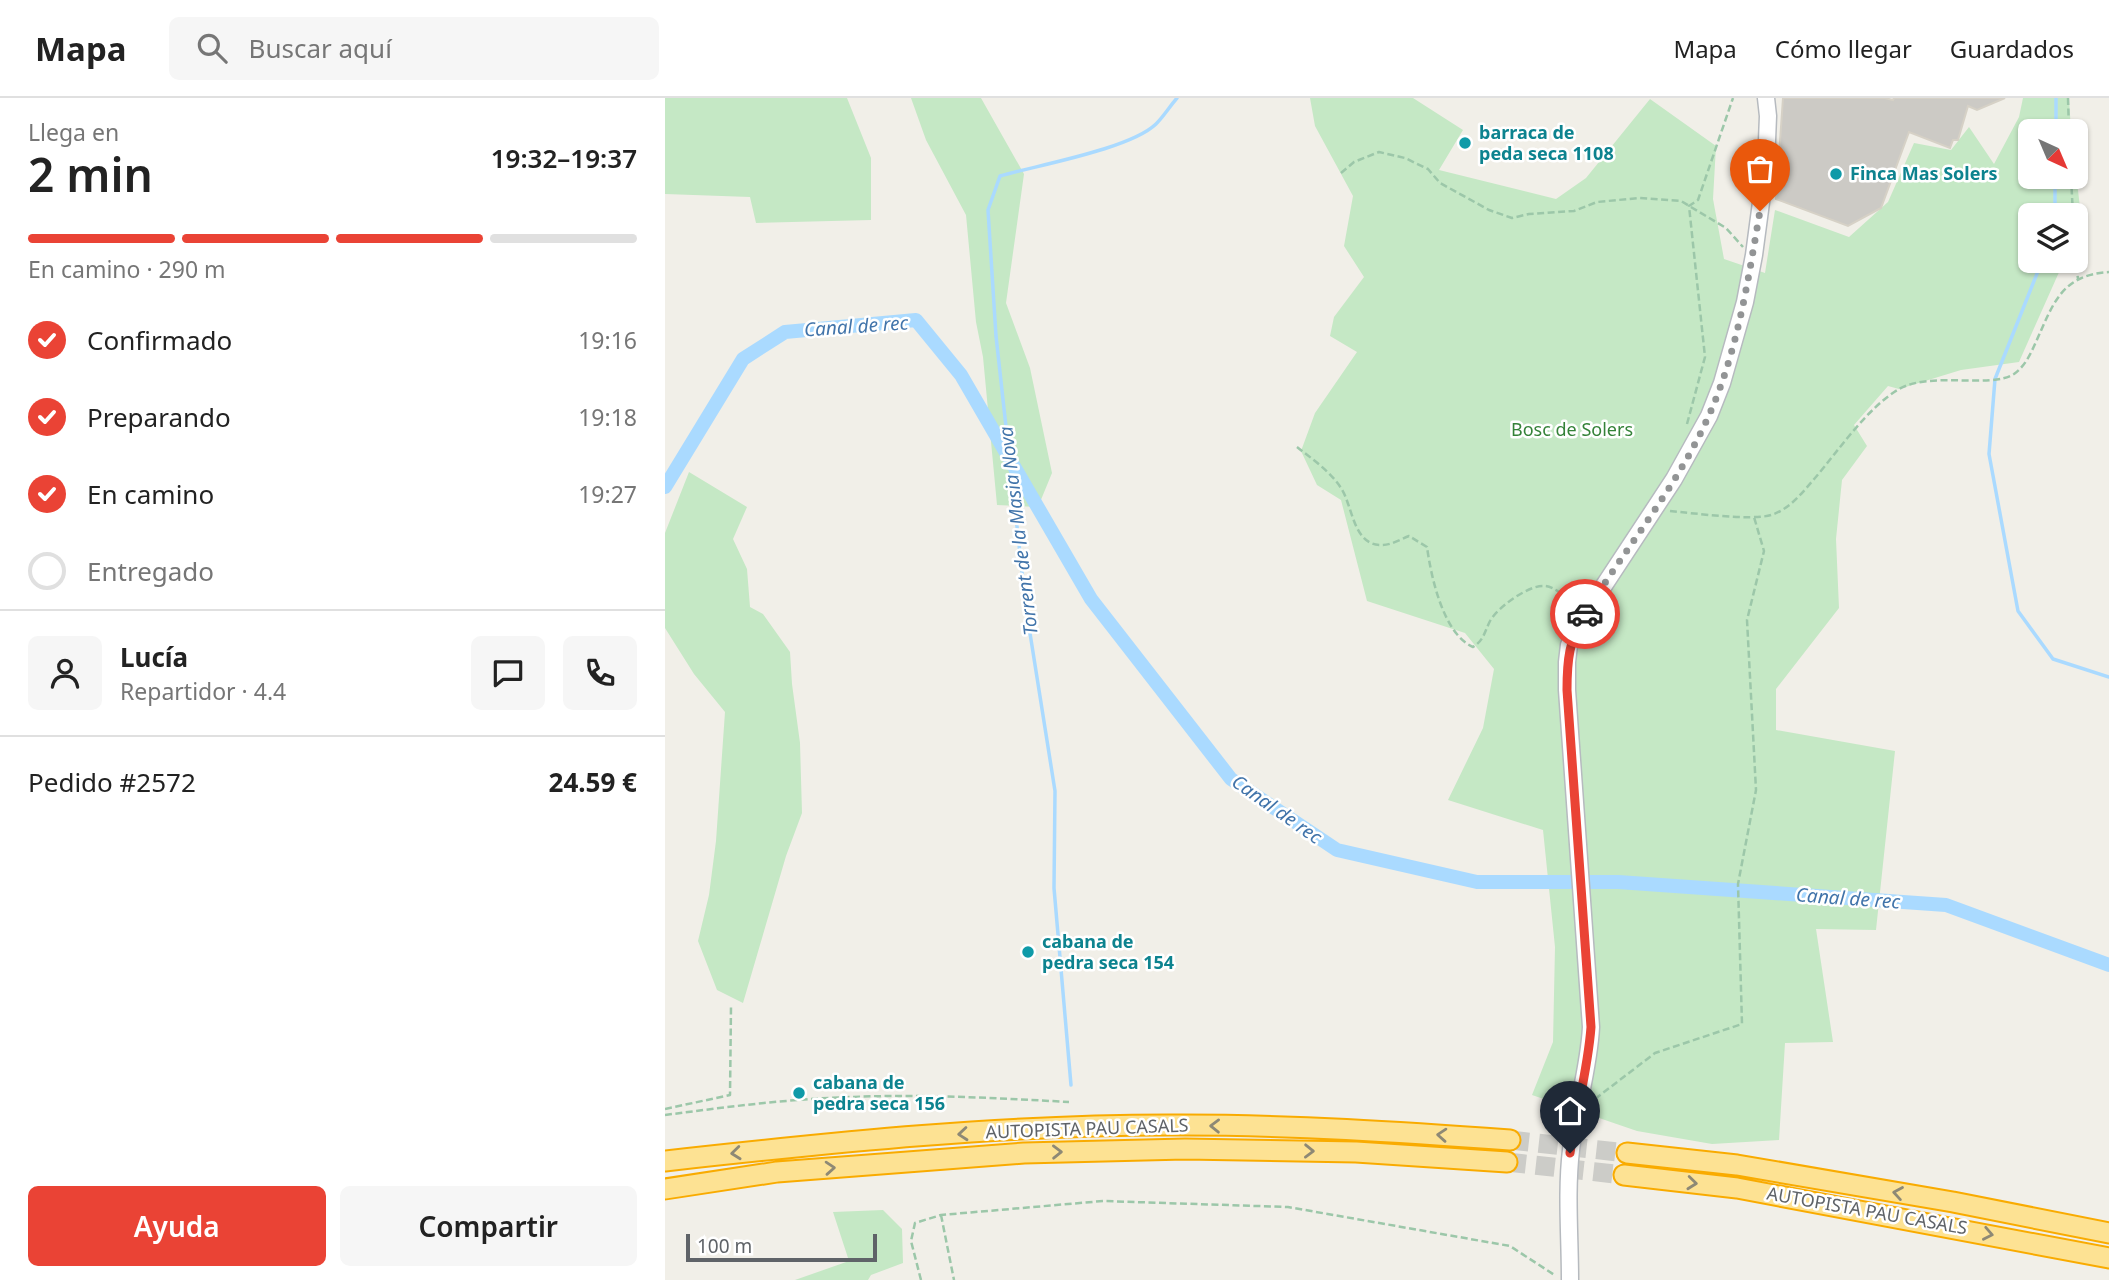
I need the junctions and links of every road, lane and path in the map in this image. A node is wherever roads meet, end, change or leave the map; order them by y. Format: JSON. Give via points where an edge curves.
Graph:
{"nodes":[{"id":1,"x":1733,"y":98,"type":"edge"},
{"id":2,"x":1766,"y":98,"type":"edge"},
{"id":3,"x":2068,"y":98,"type":"edge"},
{"id":4,"x":2069,"y":119,"type":"edge"},
{"id":5,"x":1341,"y":173,"type":"dead end"},
{"id":6,"x":1689,"y":206,"type":"junction"},
{"id":7,"x":1754,"y":255,"type":"junction"},
{"id":8,"x":2109,"y":272,"type":"edge"},
{"id":9,"x":2077,"y":273,"type":"edge"},
{"id":10,"x":2078,"y":279,"type":"junction"},
{"id":11,"x":1685,"y":432,"type":"dead end"},
{"id":12,"x":1297,"y":447,"type":"dead end"},
{"id":13,"x":1654,"y":510,"type":"junction"},
{"id":14,"x":1754,"y":517,"type":"junction"},
{"id":15,"x":1585,"y":614,"type":"junction"},
{"id":16,"x":731,"y":1006,"type":"dead end"},
{"id":17,"x":1595,"y":1099,"type":"dead end"},
{"id":18,"x":1069,"y":1102,"type":"dead end"},
{"id":19,"x":665,"y":1109,"type":"edge"},
{"id":20,"x":665,"y":1115,"type":"edge"},
{"id":21,"x":1510,"y":1140,"type":"tunnel mouth"},
{"id":22,"x":1627,"y":1153,"type":"tunnel mouth"},
{"id":23,"x":665,"y":1161,"type":"edge"},
{"id":24,"x":1507,"y":1162,"type":"tunnel mouth"},
{"id":25,"x":1624,"y":1175,"type":"tunnel mouth"},
{"id":26,"x":665,"y":1189,"type":"edge"},
{"id":27,"x":941,"y":1215,"type":"junction"},
{"id":28,"x":2109,"y":1233,"type":"edge"},
{"id":29,"x":2109,"y":1258,"type":"edge"},
{"id":30,"x":921,"y":1280,"type":"edge"},
{"id":31,"x":954,"y":1280,"type":"edge"},
{"id":32,"x":1562,"y":1280,"type":"edge"},
{"id":33,"x":1570,"y":1280,"type":"edge"}],
"edges":[{"from":1,"to":6,"type":"path","via":[[1698,200]]},
{"from":2,"to":7,"type":"street","via":[[1766,165]]},
{"from":3,"to":4,"type":"path"},
{"from":5,"to":6,"type":"path","via":[[1379,152],[1405,158],[1428,169],[1440,183],[1512,218],[1639,198],[1681,201]]},
{"from":6,"to":7,"type":"path","via":[[1726,228]]},
{"from":6,"to":11,"type":"path","via":[[1705,357]]},
{"from":7,"to":13,"type":"street","via":[[1722,383],[1709,416]]},
{"from":8,"to":10,"type":"path"},
{"from":9,"to":10,"type":"path"},
{"from":10,"to":14,"type":"path","via":[[2057,297],[2028,359],[2013,374],[1899,389],[1878,404],[1793,504],[1770,516]]},
{"from":12,"to":15,"type":"path","via":[[1341,488],[1364,538],[1383,545],[1409,536],[1427,547],[1441,608],[1464,644],[1472,647],[1482,642],[1491,619],[1506,603],[1543,586],[1557,590]]},
{"from":13,"to":14,"type":"path"},
{"from":13,"to":15,"type":"street"},
{"from":14,"to":17,"type":"path","via":[[1764,551],[1747,620],[1756,790],[1738,884],[1742,1024],[1655,1053]]},
{"from":15,"to":33,"type":"street","via":[[1569,645],[1567,662],[1591,1027],[1570,1153]]},
{"from":16,"to":19,"type":"path","via":[[730,1095]]},
{"from":18,"to":20,"type":"path","via":[[849,1097]]},
{"from":21,"to":23,"type":"highway","name":"AUTOPISTA PAU CASALS","one_way":true,"via":[[1354,1129],[1181,1125],[1024,1129]]},
{"from":28,"to":22,"type":"highway","name":"AUTOPISTA PAU CASALS","one_way":true,"via":[[1737,1165]]},
{"from":26,"to":24,"type":"highway","name":"AUTOPISTA PAU CASALS","one_way":true,"via":[[777,1172],[1024,1153],[1185,1149],[1356,1152]]},
{"from":25,"to":29,"type":"highway","name":"AUTOPISTA PAU CASALS","one_way":true,"via":[[1737,1188]]},
{"from":27,"to":30,"type":"path","via":[[915,1223],[911,1241]]},
{"from":27,"to":31,"type":"path"},
{"from":27,"to":32,"type":"path","via":[[1103,1201],[1288,1207],[1510,1245]]}]}
